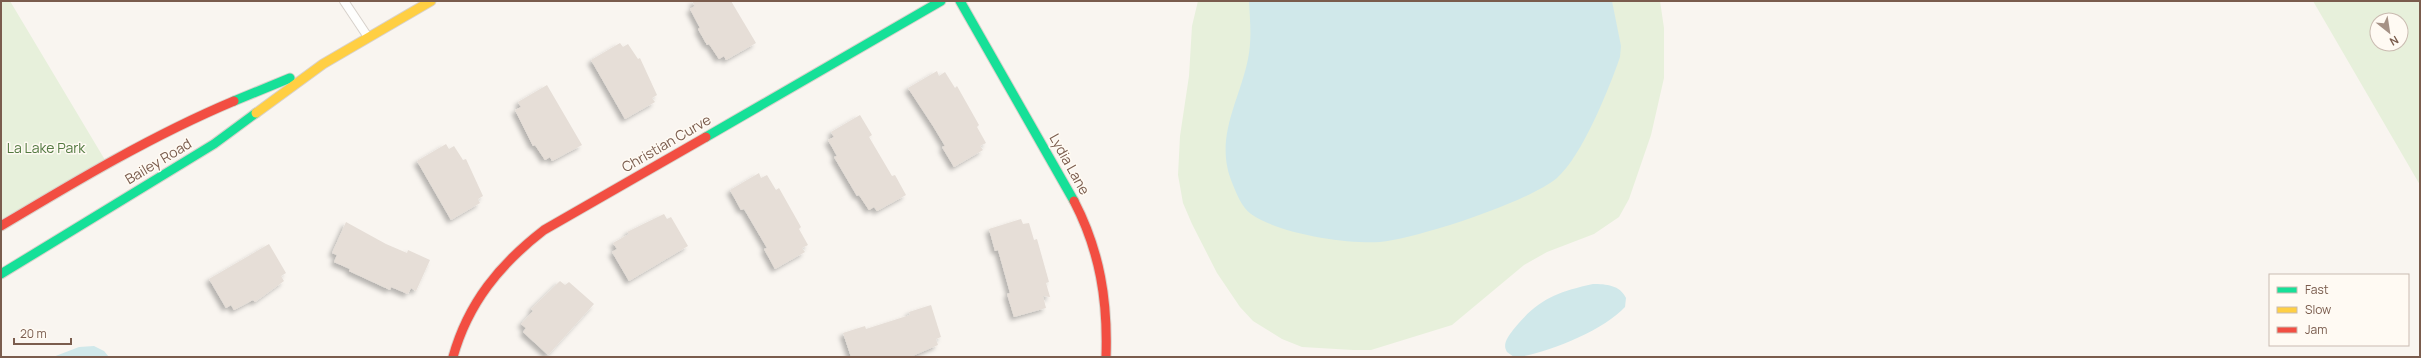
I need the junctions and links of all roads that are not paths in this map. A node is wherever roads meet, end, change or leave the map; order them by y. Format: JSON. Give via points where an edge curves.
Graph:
{"nodes":[{"id":1,"x":344,"y":1,"type":"edge"},
{"id":2,"x":431,"y":1,"type":"edge"},
{"id":3,"x":941,"y":1,"type":"edge"},
{"id":4,"x":960,"y":1,"type":"edge"},
{"id":5,"x":368,"y":38,"type":"junction"},
{"id":6,"x":323,"y":64,"type":"junction"},
{"id":7,"x":1,"y":226,"type":"edge"},
{"id":8,"x":1,"y":274,"type":"edge"},
{"id":9,"x":453,"y":357,"type":"edge"},
{"id":10,"x":1106,"y":357,"type":"edge"}],
"edges":[{"from":1,"to":5,"type":"lane"},
{"from":2,"to":5,"type":"street","name":"Bailey Road"},
{"from":3,"to":9,"type":"street","name":"Christian Curve","via":[[544,230],[520,248],[486,284],[470,311]]},
{"from":4,"to":10,"type":"street","name":"Lydia Lane","via":[[1069,190],[1094,243],[1106,302]]},
{"from":5,"to":6,"type":"street","name":"Bailey Road"},
{"from":6,"to":7,"type":"street","name":"Bailey Road","via":[[196,117]]},
{"from":6,"to":8,"type":"street","name":"Bailey Road","via":[[214,144]]}]}
